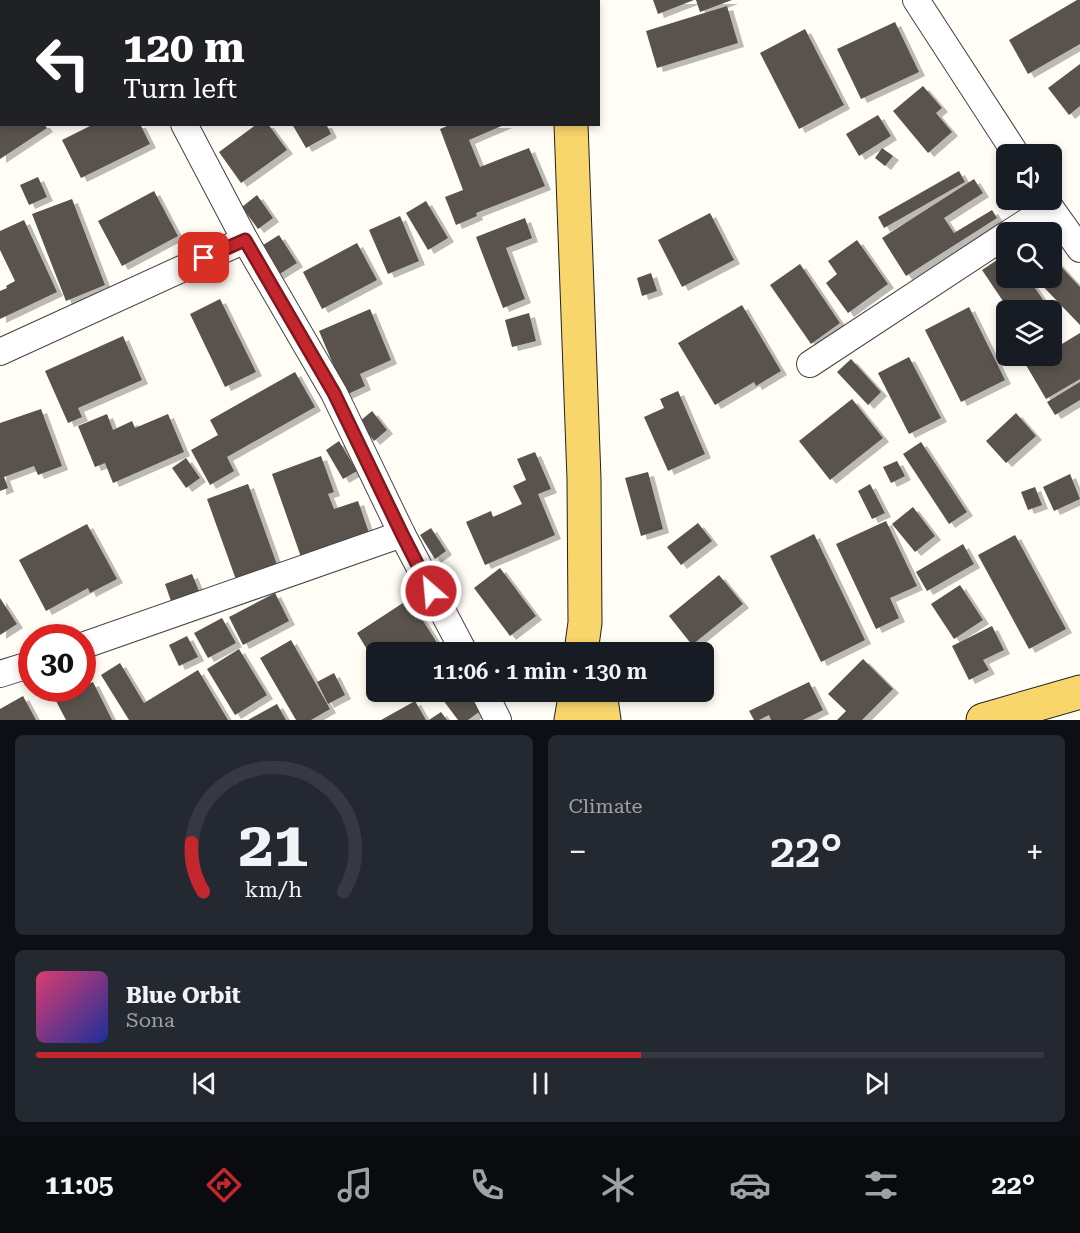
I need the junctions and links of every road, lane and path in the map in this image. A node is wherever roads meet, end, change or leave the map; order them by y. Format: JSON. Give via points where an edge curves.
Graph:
{"nodes":[{"id":1,"x":916,"y":0,"type":"edge"},
{"id":2,"x":185,"y":126,"type":"edge"},
{"id":3,"x":571,"y":126,"type":"edge"},
{"id":4,"x":1010,"y":144,"type":"edge"},
{"id":5,"x":1038,"y":210,"type":"edge"},
{"id":6,"x":1052,"y":210,"type":"edge"},
{"id":7,"x":1023,"y":222,"type":"edge"},
{"id":8,"x":245,"y":240,"type":"junction"},
{"id":9,"x":996,"y":242,"type":"edge"},
{"id":10,"x":1079,"y":246,"type":"edge"},
{"id":11,"x":0,"y":352,"type":"edge"},
{"id":12,"x":810,"y":364,"type":"dead end"},
{"id":13,"x":402,"y":534,"type":"junction"},
{"id":14,"x":96,"y":641,"type":"edge"},
{"id":15,"x":459,"y":642,"type":"edge"},
{"id":16,"x":586,"y":642,"type":"edge"},
{"id":17,"x":18,"y":668,"type":"edge"},
{"id":18,"x":0,"y":675,"type":"edge"},
{"id":19,"x":1080,"y":692,"type":"edge"},
{"id":20,"x":489,"y":702,"type":"edge"},
{"id":21,"x":574,"y":702,"type":"edge"},
{"id":22,"x":601,"y":702,"type":"edge"},
{"id":23,"x":498,"y":720,"type":"edge"},
{"id":24,"x":571,"y":720,"type":"edge"},
{"id":25,"x":604,"y":720,"type":"edge"},
{"id":26,"x":983,"y":720,"type":"edge"}],
"edges":[{"from":1,"to":4,"type":"street"},
{"from":2,"to":8,"type":"street"},
{"from":3,"to":16,"type":"main road"},
{"from":5,"to":7,"type":"street"},
{"from":6,"to":10,"type":"street"},
{"from":8,"to":11,"type":"street"},
{"from":8,"to":13,"type":"street","via":[[334,393]]},
{"from":9,"to":12,"type":"street"},
{"from":13,"to":14,"type":"street"},
{"from":13,"to":15,"type":"street"},
{"from":17,"to":18,"type":"street"},
{"from":19,"to":26,"type":"main road"},
{"from":20,"to":23,"type":"street"},
{"from":21,"to":24,"type":"main road"},
{"from":22,"to":25,"type":"main road"}]}
